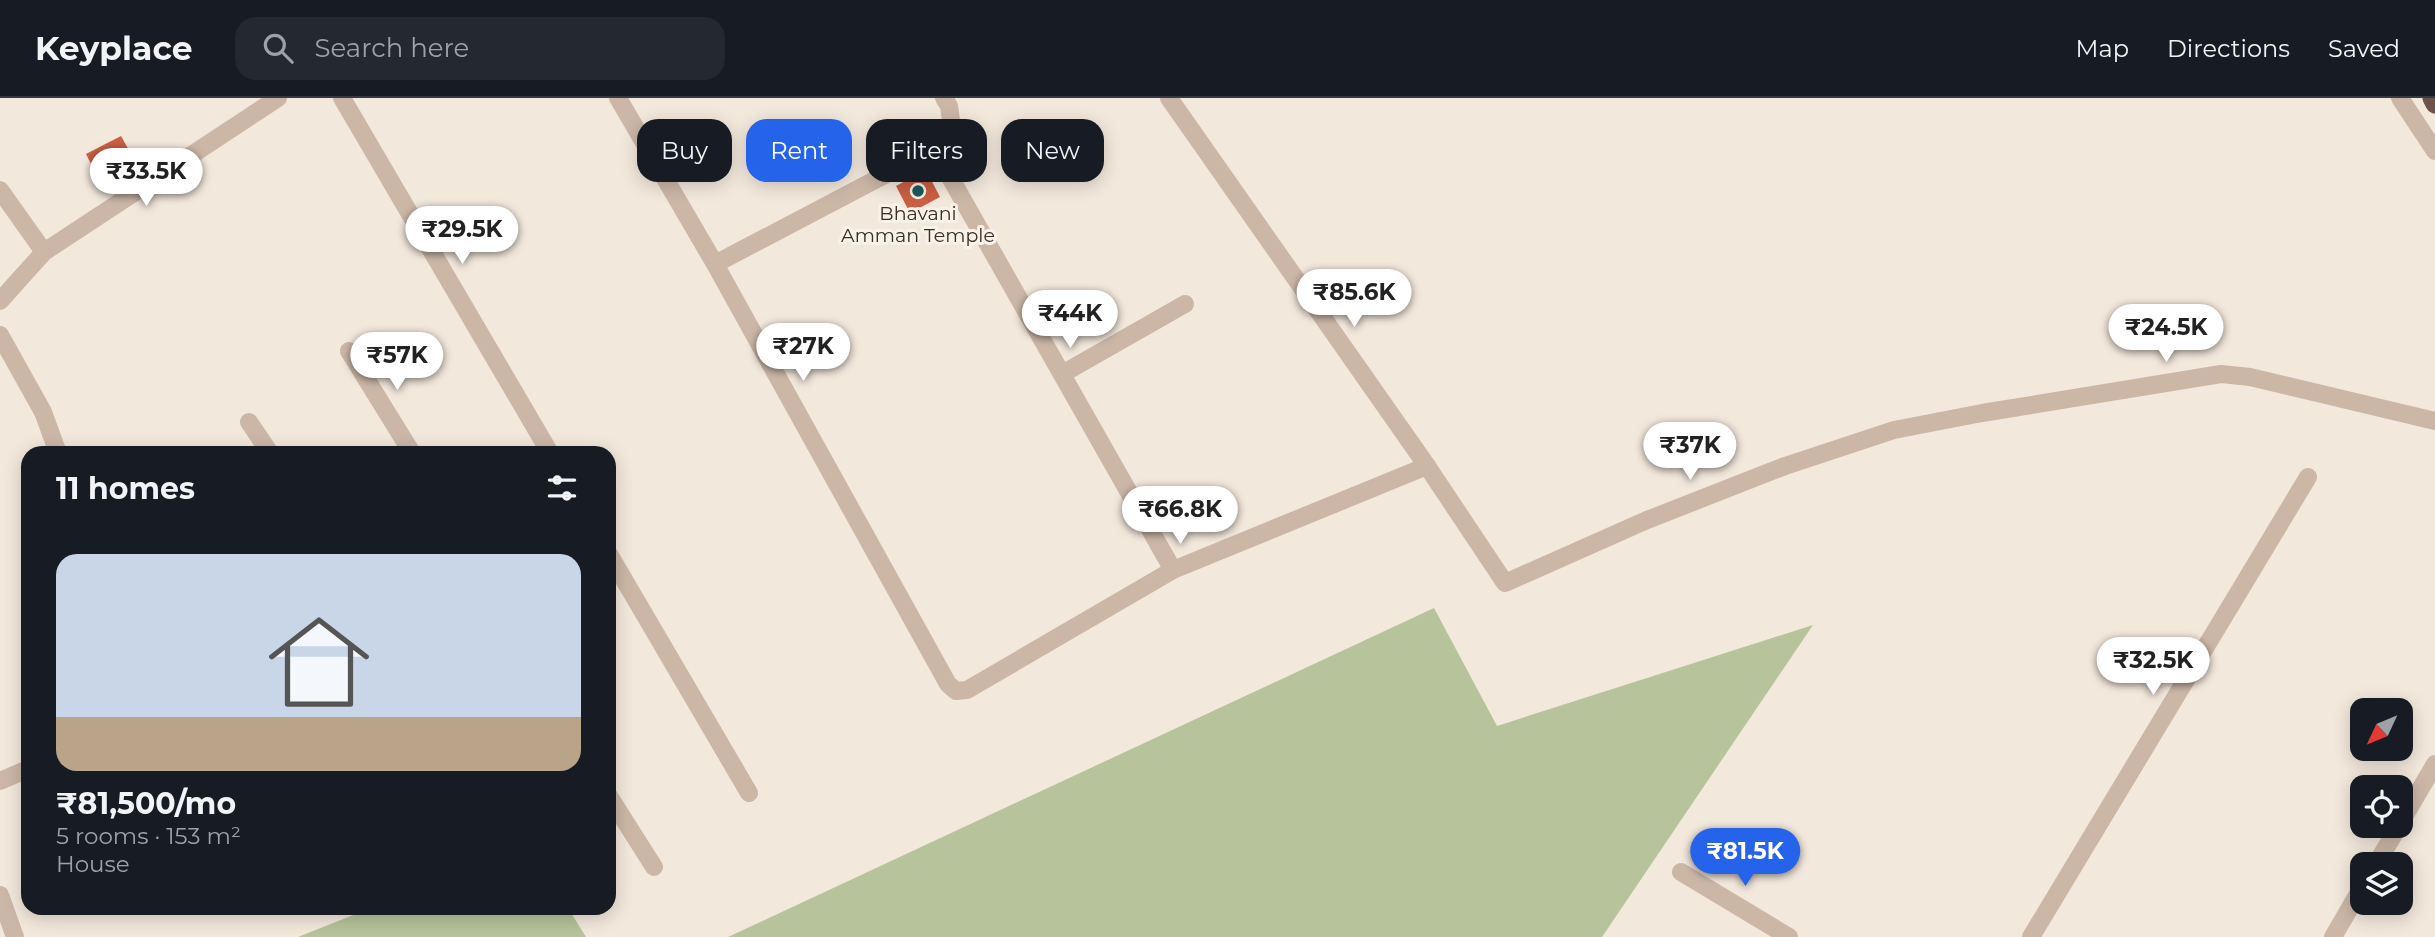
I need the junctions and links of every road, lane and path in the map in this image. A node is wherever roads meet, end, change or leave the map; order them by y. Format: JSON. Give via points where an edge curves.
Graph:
{"nodes":[{"id":1,"x":278,"y":98,"type":"edge"},
{"id":2,"x":342,"y":98,"type":"edge"},
{"id":3,"x":618,"y":98,"type":"edge"},
{"id":4,"x":944,"y":98,"type":"edge"},
{"id":5,"x":1169,"y":98,"type":"edge"},
{"id":6,"x":2400,"y":98,"type":"edge"},
{"id":7,"x":2432,"y":98,"type":"edge"},
{"id":8,"x":2435,"y":104,"type":"edge"},
{"id":9,"x":951,"y":119,"type":"edge"},
{"id":10,"x":2435,"y":151,"type":"edge"},
{"id":11,"x":871,"y":182,"type":"edge"},
{"id":12,"x":953,"y":182,"type":"edge"},
{"id":13,"x":0,"y":190,"type":"edge"},
{"id":14,"x":44,"y":253,"type":"junction"},
{"id":15,"x":715,"y":264,"type":"junction"},
{"id":16,"x":0,"y":301,"type":"edge"},
{"id":17,"x":1185,"y":304,"type":"dead end"},
{"id":18,"x":0,"y":335,"type":"edge"},
{"id":19,"x":349,"y":351,"type":"dead end"},
{"id":20,"x":1062,"y":374,"type":"junction"},
{"id":21,"x":2435,"y":421,"type":"edge"},
{"id":22,"x":249,"y":422,"type":"dead end"},
{"id":23,"x":55,"y":446,"type":"edge"},
{"id":24,"x":265,"y":446,"type":"edge"},
{"id":25,"x":408,"y":446,"type":"edge"},
{"id":26,"x":546,"y":446,"type":"edge"},
{"id":27,"x":1427,"y":466,"type":"junction"},
{"id":28,"x":2308,"y":477,"type":"dead end"},
{"id":29,"x":616,"y":566,"type":"edge"},
{"id":30,"x":1173,"y":570,"type":"junction"},
{"id":31,"x":2435,"y":764,"type":"edge"},
{"id":32,"x":21,"y":772,"type":"edge"},
{"id":33,"x":0,"y":781,"type":"edge"},
{"id":34,"x":749,"y":793,"type":"dead end"},
{"id":35,"x":2413,"y":802,"type":"edge"},
{"id":36,"x":616,"y":807,"type":"edge"},
{"id":37,"x":654,"y":867,"type":"dead end"},
{"id":38,"x":1681,"y":872,"type":"dead end"},
{"id":39,"x":0,"y":895,"type":"edge"},
{"id":40,"x":2350,"y":908,"type":"edge"},
{"id":41,"x":15,"y":937,"type":"edge"},
{"id":42,"x":1789,"y":937,"type":"edge"},
{"id":43,"x":2031,"y":937,"type":"edge"},
{"id":44,"x":2333,"y":937,"type":"edge"}],
"edges":[{"from":1,"to":14,"type":"street"},
{"from":2,"to":26,"type":"street"},
{"from":3,"to":15,"type":"street"},
{"from":4,"to":9,"type":"street"},
{"from":5,"to":27,"type":"street"},
{"from":6,"to":10,"type":"street"},
{"from":7,"to":8,"type":"highway"},
{"from":11,"to":15,"type":"street"},
{"from":12,"to":20,"type":"street"},
{"from":13,"to":14,"type":"street"},
{"from":14,"to":16,"type":"street"},
{"from":15,"to":30,"type":"street","via":[[948,684],[956,691],[967,690]]},
{"from":17,"to":20,"type":"street"},
{"from":18,"to":23,"type":"street","via":[[43,412]]},
{"from":19,"to":25,"type":"street"},
{"from":20,"to":30,"type":"street"},
{"from":21,"to":27,"type":"street","via":[[2221,374],[1982,413],[1894,430],[1786,466],[1647,520],[1505,583]]},
{"from":22,"to":24,"type":"street"},
{"from":27,"to":30,"type":"street"},
{"from":28,"to":43,"type":"street"},
{"from":29,"to":34,"type":"street"},
{"from":31,"to":35,"type":"street"},
{"from":32,"to":33,"type":"street"},
{"from":36,"to":37,"type":"street"},
{"from":38,"to":42,"type":"street"},
{"from":39,"to":41,"type":"street"},
{"from":40,"to":44,"type":"street"}]}
